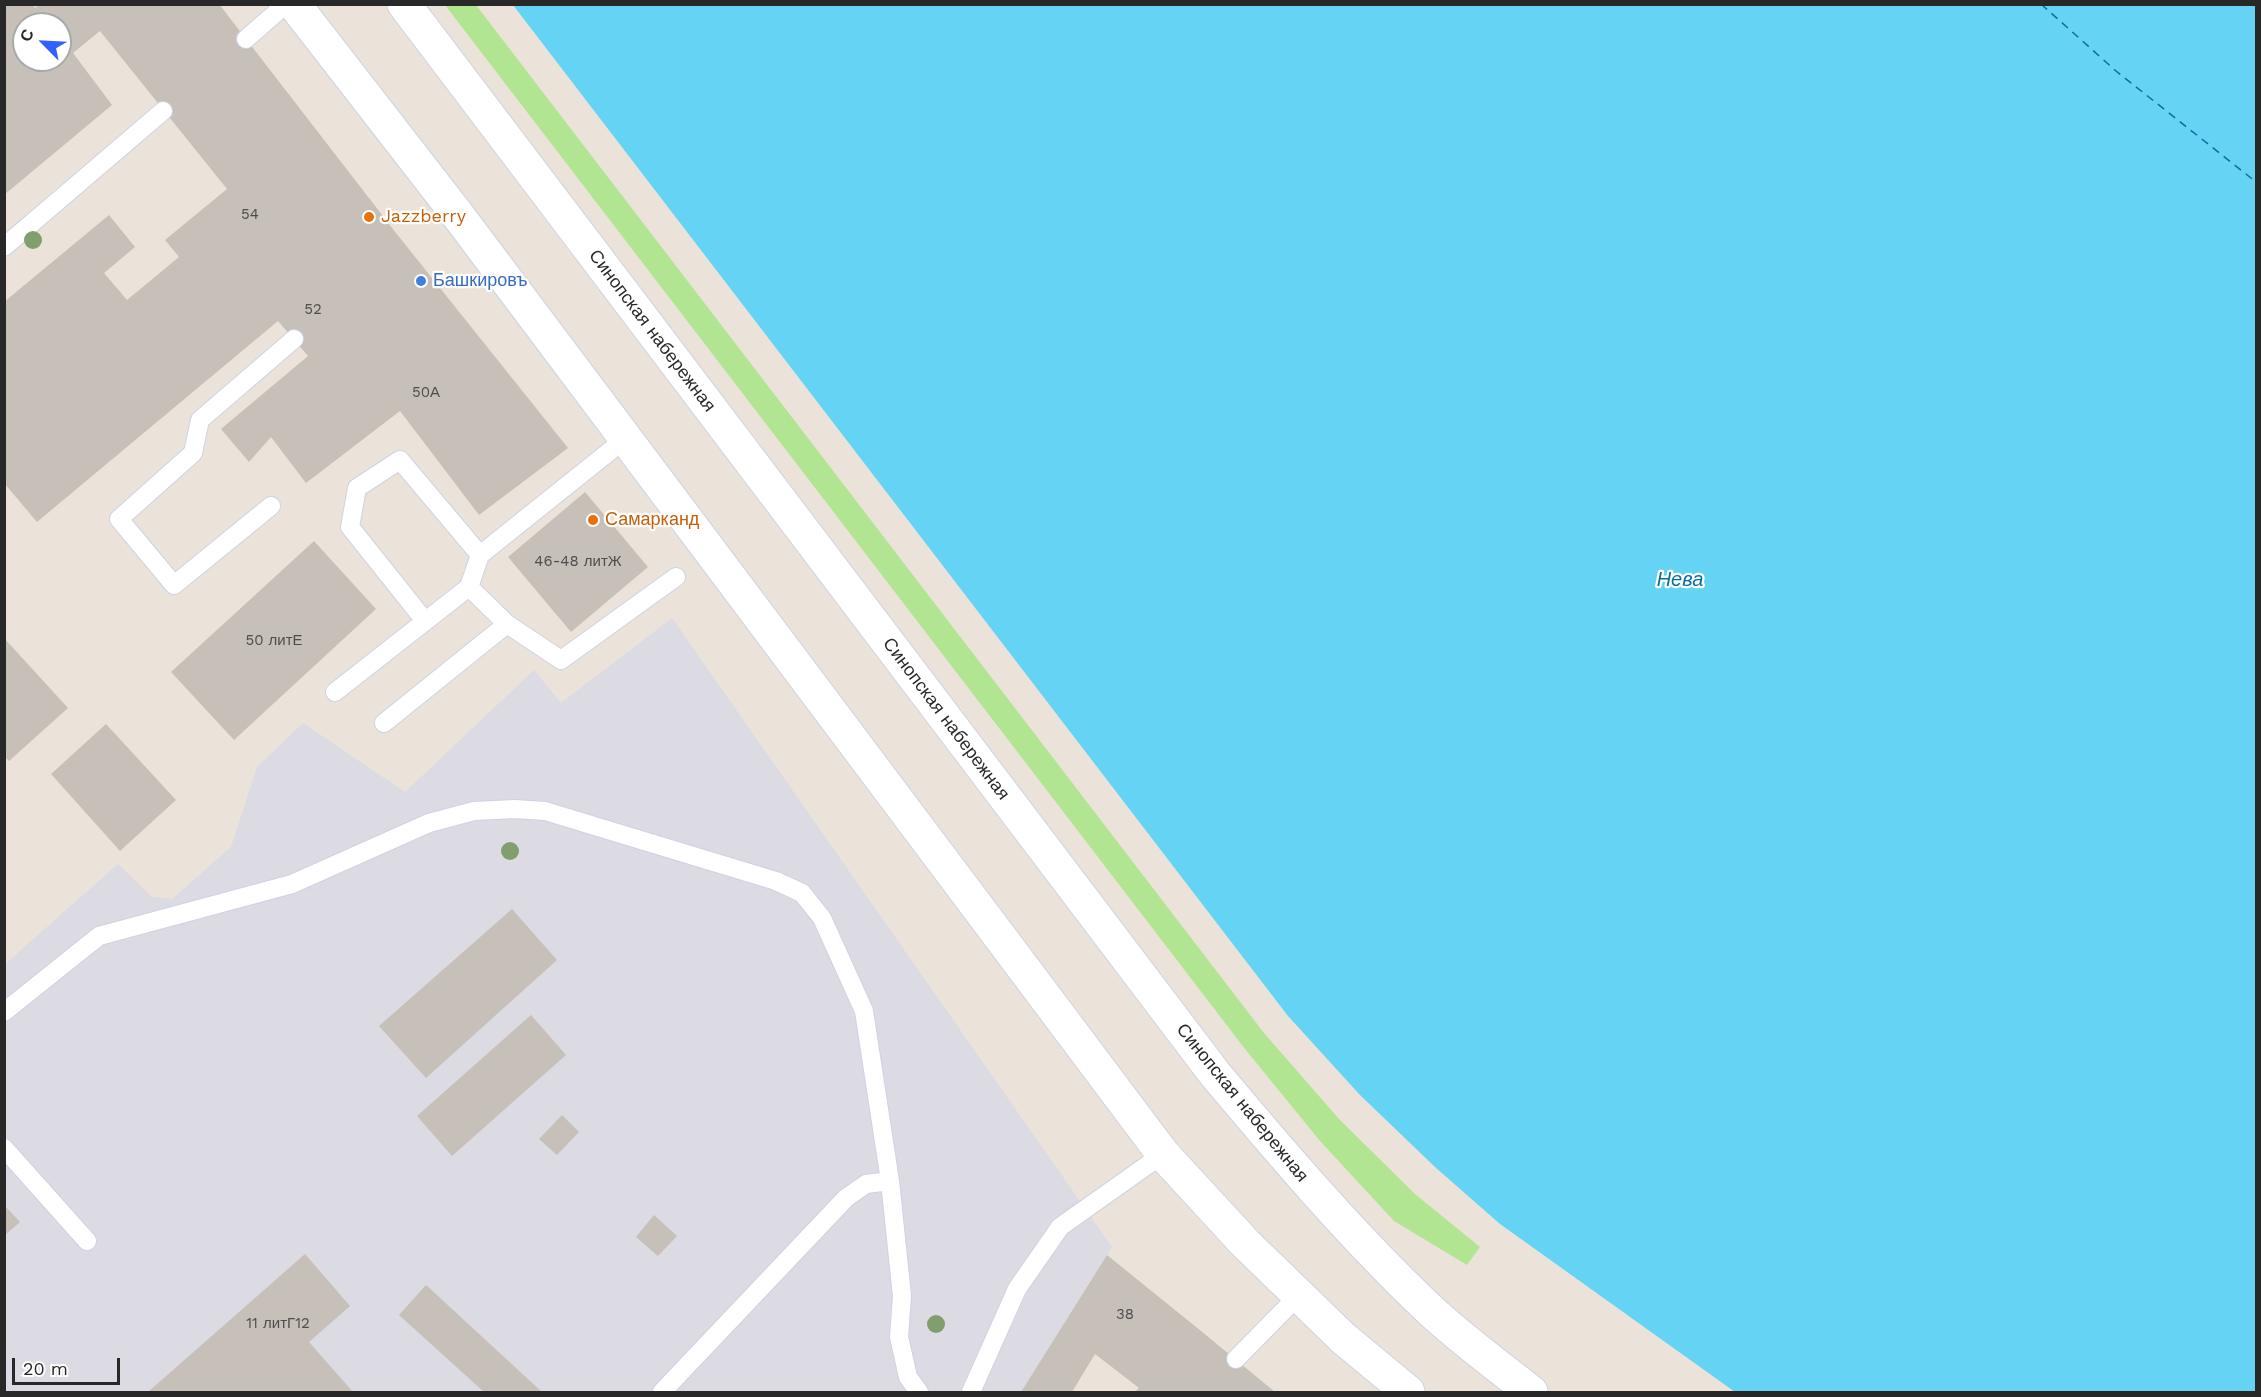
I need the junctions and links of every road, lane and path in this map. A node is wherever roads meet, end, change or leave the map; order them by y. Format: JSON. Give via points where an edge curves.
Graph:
{"nodes":[{"id":1,"x":286,"y":4,"type":"edge"},
{"id":2,"x":294,"y":4,"type":"edge"},
{"id":3,"x":404,"y":4,"type":"edge"},
{"id":4,"x":246,"y":39,"type":"dead end"},
{"id":5,"x":163,"y":111,"type":"dead end"},
{"id":6,"x":4,"y":247,"type":"edge"},
{"id":7,"x":294,"y":339,"type":"dead end"},
{"id":8,"x":625,"y":439,"type":"junction"},
{"id":9,"x":271,"y":506,"type":"dead end"},
{"id":10,"x":480,"y":555,"type":"junction"},
{"id":11,"x":676,"y":577,"type":"dead end"},
{"id":12,"x":469,"y":587,"type":"junction"},
{"id":13,"x":425,"y":621,"type":"junction"},
{"id":14,"x":507,"y":624,"type":"junction"},
{"id":15,"x":335,"y":692,"type":"dead end"},
{"id":16,"x":384,"y":723,"type":"dead end"},
{"id":17,"x":4,"y":1012,"type":"edge"},
{"id":18,"x":4,"y":1148,"type":"edge"},
{"id":19,"x":1163,"y":1154,"type":"junction"},
{"id":20,"x":890,"y":1181,"type":"junction"},
{"id":21,"x":87,"y":1241,"type":"dead end"},
{"id":22,"x":1299,"y":1295,"type":"junction"},
{"id":23,"x":1236,"y":1359,"type":"dead end"},
{"id":24,"x":662,"y":1392,"type":"edge"},
{"id":25,"x":919,"y":1392,"type":"edge"},
{"id":26,"x":971,"y":1392,"type":"edge"},
{"id":27,"x":1408,"y":1392,"type":"edge"},
{"id":28,"x":1531,"y":1392,"type":"edge"}],
"edges":[{"from":1,"to":4,"type":"lane"},
{"from":2,"to":8,"type":"main road"},
{"from":3,"to":28,"type":"main road","name":"Синопская набережная","via":[[1215,1074],[1368,1249],[1431,1310]]},
{"from":5,"to":6,"type":"lane"},
{"from":7,"to":9,"type":"lane","via":[[200,420],[193,453],[119,519],[174,585]]},
{"from":8,"to":10,"type":"lane"},
{"from":8,"to":19,"type":"main road"},
{"from":10,"to":12,"type":"lane"},
{"from":10,"to":13,"type":"lane","via":[[400,460],[357,488],[350,527]]},
{"from":11,"to":14,"type":"lane","via":[[561,660]]},
{"from":12,"to":13,"type":"lane"},
{"from":12,"to":14,"type":"lane"},
{"from":13,"to":15,"type":"lane"},
{"from":14,"to":16,"type":"lane"},
{"from":17,"to":20,"type":"lane","via":[[99,936],[292,884],[429,823],[474,811],[545,811],[776,881],[802,893],[822,918],[864,1011]]},
{"from":18,"to":21,"type":"lane"},
{"from":19,"to":22,"type":"main road"},
{"from":19,"to":26,"type":"lane","via":[[1060,1227],[1017,1289]]},
{"from":20,"to":24,"type":"lane","via":[[866,1184],[846,1198]]},
{"from":20,"to":25,"type":"lane","via":[[902,1296],[899,1336],[908,1377]]},
{"from":22,"to":23,"type":"lane"},
{"from":22,"to":27,"type":"main road"}]}
